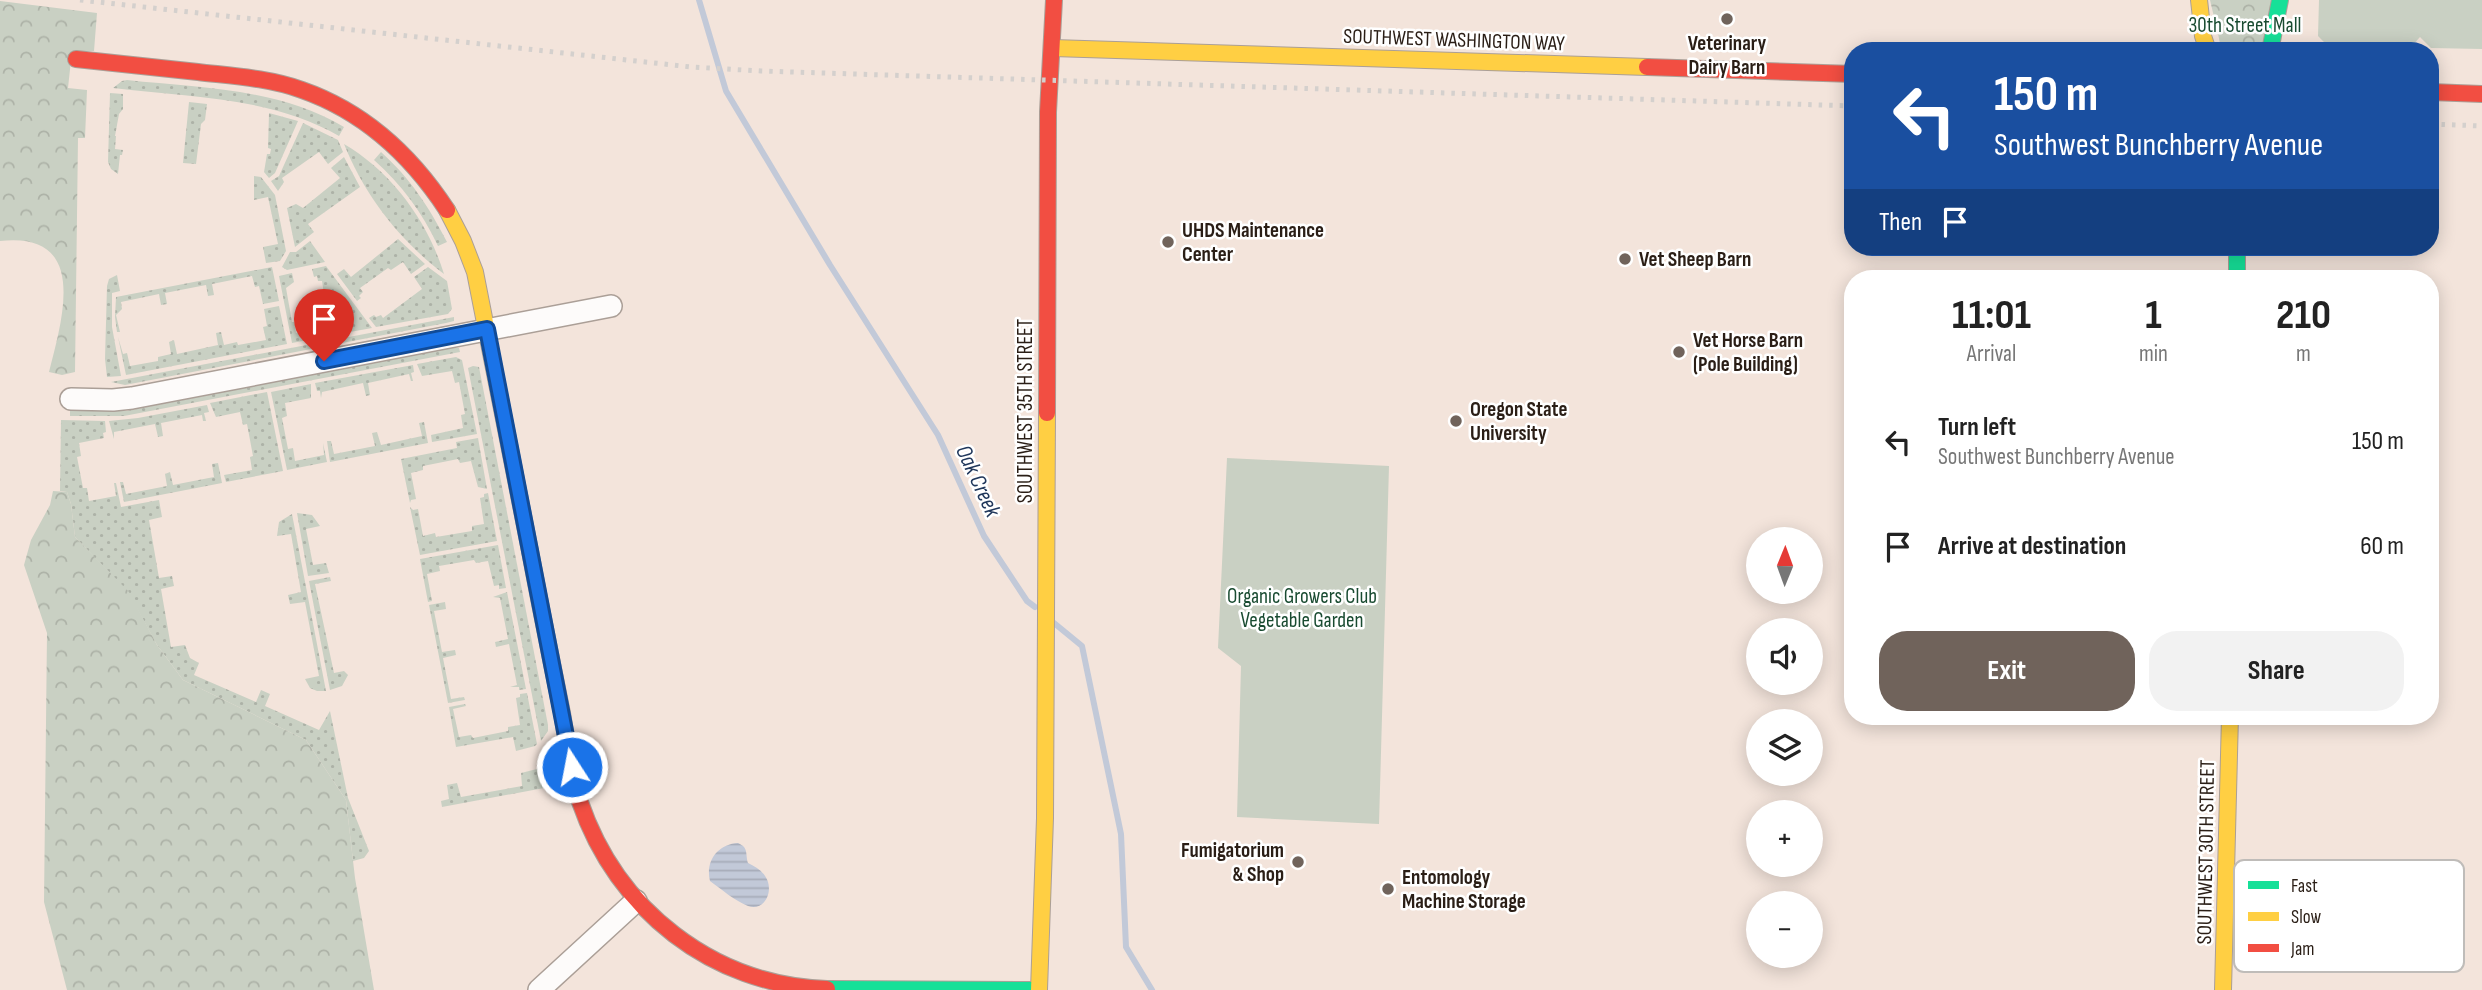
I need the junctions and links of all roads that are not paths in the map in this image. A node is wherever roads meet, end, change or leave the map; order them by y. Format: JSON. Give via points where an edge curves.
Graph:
{"nodes":[{"id":1,"x":1054,"y":0,"type":"edge"},
{"id":2,"x":2199,"y":0,"type":"edge"},
{"id":3,"x":2280,"y":0,"type":"edge"},
{"id":4,"x":2205,"y":42,"type":"edge"},
{"id":5,"x":2272,"y":42,"type":"edge"},
{"id":6,"x":1053,"y":48,"type":"junction"},
{"id":7,"x":76,"y":59,"type":"dead end"},
{"id":8,"x":1844,"y":74,"type":"edge"},
{"id":9,"x":2439,"y":92,"type":"edge"},
{"id":10,"x":2482,"y":94,"type":"edge"},
{"id":11,"x":611,"y":306,"type":"dead end"},
{"id":12,"x":487,"y":329,"type":"junction"},
{"id":13,"x":71,"y":400,"type":"dead end"},
{"id":14,"x":2230,"y":725,"type":"edge"},
{"id":15,"x":636,"y":901,"type":"junction"},
{"id":16,"x":539,"y":990,"type":"edge"},
{"id":17,"x":1039,"y":990,"type":"edge"},
{"id":18,"x":2223,"y":990,"type":"edge"}],
"edges":[{"from":1,"to":6,"type":"street","name":"SOUTHWEST 35TH STREET"},
{"from":2,"to":4,"type":"street"},
{"from":3,"to":5,"type":"street"},
{"from":6,"to":8,"type":"street","name":"SOUTHWEST WASHINGTON WAY"},
{"from":6,"to":17,"type":"street","name":"SOUTHWEST 35TH STREET","via":[[1048,99],[1045,818]]},
{"from":7,"to":12,"type":"street","via":[[280,84],[323,98],[369,123],[411,160],[450,213],[475,272]]},
{"from":9,"to":10,"type":"street"},
{"from":11,"to":12,"type":"street"},
{"from":12,"to":13,"type":"street","via":[[132,398]]},
{"from":12,"to":15,"type":"street","via":[[575,784],[600,848]]},
{"from":14,"to":18,"type":"street","name":"SOUTHWEST 30TH STREET"},
{"from":15,"to":16,"type":"street"},
{"from":15,"to":17,"type":"street","via":[[676,937],[716,963],[784,985]]}]}
